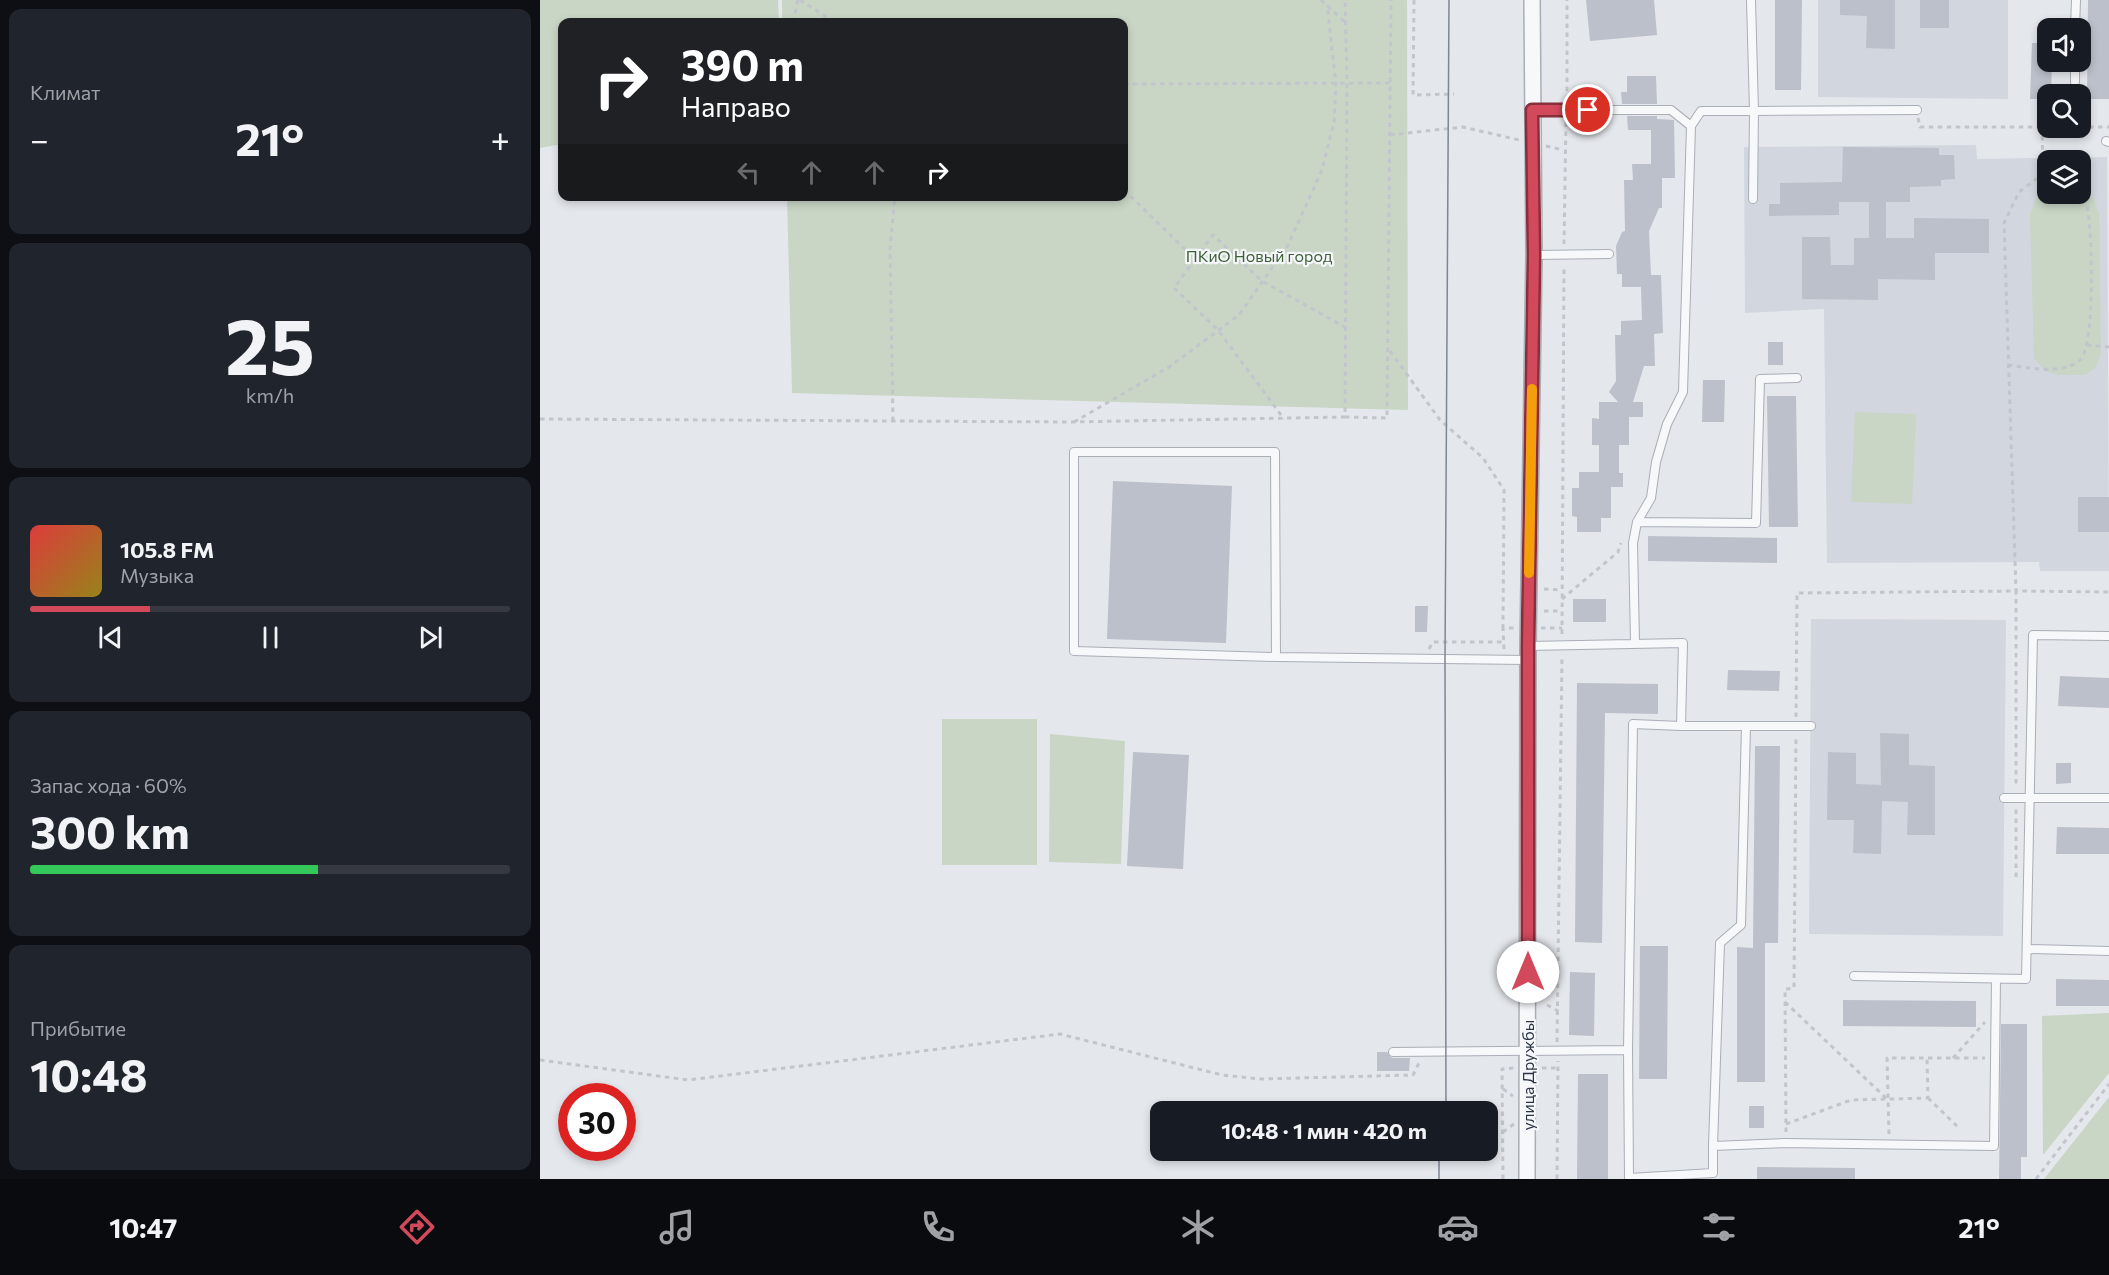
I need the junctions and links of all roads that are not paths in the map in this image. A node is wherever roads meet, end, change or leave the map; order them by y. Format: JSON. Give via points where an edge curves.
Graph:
{"nodes":[{"id":1,"x":1532,"y":0,"type":"edge"},
{"id":2,"x":1751,"y":0,"type":"edge"},
{"id":3,"x":2076,"y":0,"type":"edge"},
{"id":4,"x":2075,"y":18,"type":"edge"},
{"id":5,"x":2075,"y":72,"type":"edge"},
{"id":6,"x":2075,"y":82,"type":"dead end"},
{"id":7,"x":1532,"y":110,"type":"junction"},
{"id":8,"x":1754,"y":111,"type":"junction"},
{"id":9,"x":1917,"y":113,"type":"road end"},
{"id":10,"x":1691,"y":126,"type":"junction"},
{"id":11,"x":1754,"y":199,"type":"dead end"},
{"id":12,"x":1609,"y":254,"type":"dead end"},
{"id":13,"x":1534,"y":255,"type":"junction"},
{"id":14,"x":1797,"y":378,"type":"dead end"},
{"id":15,"x":1637,"y":522,"type":"junction"},
{"id":16,"x":2109,"y":636,"type":"edge"},
{"id":17,"x":1635,"y":642,"type":"junction"},
{"id":18,"x":1528,"y":653,"type":"junction"},
{"id":19,"x":1276,"y":657,"type":"junction"},
{"id":20,"x":1681,"y":726,"type":"junction"},
{"id":21,"x":1746,"y":726,"type":"junction"},
{"id":22,"x":1811,"y":726,"type":"dead end"},
{"id":23,"x":2004,"y":798,"type":"dead end"},
{"id":24,"x":2031,"y":798,"type":"junction"},
{"id":25,"x":2109,"y":798,"type":"edge"},
{"id":26,"x":2028,"y":949,"type":"junction"},
{"id":27,"x":2109,"y":951,"type":"edge"},
{"id":28,"x":1854,"y":976,"type":"dead end"},
{"id":29,"x":1996,"y":979,"type":"junction"},
{"id":30,"x":1529,"y":1050,"type":"junction"},
{"id":31,"x":1629,"y":1050,"type":"junction"},
{"id":32,"x":1393,"y":1052,"type":"dead end"},
{"id":33,"x":1713,"y":1146,"type":"junction"},
{"id":34,"x":1527,"y":1179,"type":"edge"}],
"edges":[{"from":1,"to":7,"type":"street","name":"улица Дружбы"},
{"from":2,"to":8,"type":"lane"},
{"from":3,"to":4,"type":"lane"},
{"from":5,"to":6,"type":"lane"},
{"from":7,"to":10,"type":"lane","via":[[1671,110]]},
{"from":7,"to":13,"type":"street","name":"улица Дружбы"},
{"from":8,"to":9,"type":"lane"},
{"from":8,"to":10,"type":"lane","via":[[1701,111]]},
{"from":8,"to":11,"type":"lane"},
{"from":10,"to":15,"type":"lane","via":[[1683,392],[1667,424],[1651,498]]},
{"from":12,"to":13,"type":"lane"},
{"from":13,"to":18,"type":"street","name":"улица Дружбы"},
{"from":14,"to":15,"type":"lane","via":[[1760,379],[1756,523]]},
{"from":15,"to":17,"type":"lane","via":[[1633,543]]},
{"from":16,"to":24,"type":"lane","via":[[2032,635]]},
{"from":17,"to":18,"type":"lane","via":[[1562,645]]},
{"from":17,"to":20,"type":"lane","via":[[1683,643]]},
{"from":18,"to":19,"type":"lane","via":[[1504,660]]},
{"from":18,"to":30,"type":"street","name":"улица Дружбы"},
{"from":19,"to":19,"type":"lane","via":[[1074,651],[1074,452],[1275,452]]},
{"from":20,"to":21,"type":"lane"},
{"from":20,"to":31,"type":"lane","via":[[1633,724]]},
{"from":21,"to":22,"type":"lane"},
{"from":21,"to":33,"type":"lane","via":[[1741,925],[1720,943]]},
{"from":23,"to":24,"type":"lane"},
{"from":24,"to":25,"type":"lane"},
{"from":24,"to":26,"type":"lane"},
{"from":26,"to":27,"type":"lane"},
{"from":26,"to":29,"type":"lane","via":[[2026,979]]},
{"from":28,"to":29,"type":"lane"},
{"from":29,"to":33,"type":"lane","via":[[1994,1146]]},
{"from":30,"to":31,"type":"lane"},
{"from":30,"to":32,"type":"lane"},
{"from":30,"to":34,"type":"street","name":"улица Дружбы"},
{"from":31,"to":33,"type":"lane","via":[[1629,1178],[1713,1173]]}]}
